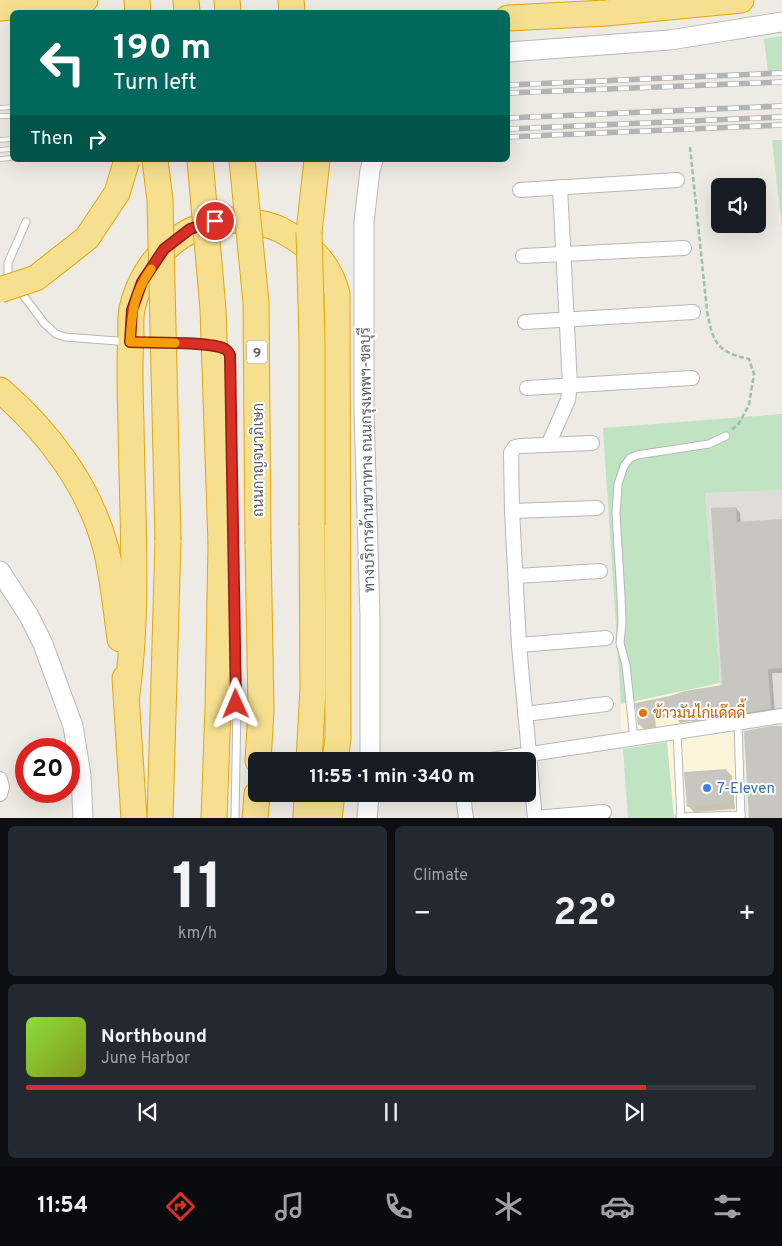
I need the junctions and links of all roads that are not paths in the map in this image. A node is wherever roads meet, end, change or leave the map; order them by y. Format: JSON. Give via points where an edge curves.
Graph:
{"nodes":[{"id":1,"x":85,"y":0,"type":"edge"},
{"id":2,"x":741,"y":0,"type":"edge"},
{"id":3,"x":0,"y":8,"type":"edge"},
{"id":4,"x":510,"y":18,"type":"edge"},
{"id":5,"x":782,"y":22,"type":"edge"},
{"id":6,"x":510,"y":52,"type":"edge"},
{"id":7,"x":126,"y":162,"type":"edge"},
{"id":8,"x":155,"y":162,"type":"edge"},
{"id":9,"x":200,"y":162,"type":"edge"},
{"id":10,"x":242,"y":162,"type":"edge"},
{"id":11,"x":304,"y":162,"type":"edge"},
{"id":12,"x":317,"y":162,"type":"edge"},
{"id":13,"x":372,"y":162,"type":"edge"},
{"id":14,"x":677,"y":180,"type":"dead end"},
{"id":15,"x":560,"y":187,"type":"junction"},
{"id":16,"x":520,"y":190,"type":"dead end"},
{"id":17,"x":26,"y":222,"type":"dead end"},
{"id":18,"x":309,"y":232,"type":"junction"},
{"id":19,"x":684,"y":248,"type":"dead end"},
{"id":20,"x":563,"y":254,"type":"junction"},
{"id":21,"x":523,"y":256,"type":"dead end"},
{"id":22,"x":0,"y":290,"type":"edge"},
{"id":23,"x":693,"y":312,"type":"dead end"},
{"id":24,"x":566,"y":319,"type":"junction"},
{"id":25,"x":526,"y":322,"type":"dead end"},
{"id":26,"x":130,"y":342,"type":"junction"},
{"id":27,"x":692,"y":378,"type":"dead end"},
{"id":28,"x":570,"y":385,"type":"junction"},
{"id":29,"x":527,"y":388,"type":"dead end"},
{"id":30,"x":0,"y":390,"type":"edge"},
{"id":31,"x":726,"y":436,"type":"road end"},
{"id":32,"x":592,"y":443,"type":"dead end"},
{"id":33,"x":548,"y":445,"type":"junction"},
{"id":34,"x":597,"y":508,"type":"dead end"},
{"id":35,"x":512,"y":510,"type":"junction"},
{"id":36,"x":0,"y":571,"type":"edge"},
{"id":37,"x":600,"y":571,"type":"dead end"},
{"id":38,"x":516,"y":576,"type":"junction"},
{"id":39,"x":606,"y":638,"type":"dead end"},
{"id":40,"x":519,"y":645,"type":"junction"},
{"id":41,"x":127,"y":694,"type":"junction"},
{"id":42,"x":606,"y":704,"type":"dead end"},
{"id":43,"x":525,"y":714,"type":"junction"},
{"id":44,"x":782,"y":716,"type":"edge"},
{"id":45,"x":738,"y":723,"type":"junction"},
{"id":46,"x":677,"y":732,"type":"junction"},
{"id":47,"x":634,"y":739,"type":"junction"},
{"id":48,"x":259,"y":752,"type":"edge"},
{"id":49,"x":309,"y":752,"type":"edge"},
{"id":50,"x":337,"y":752,"type":"edge"},
{"id":51,"x":370,"y":752,"type":"edge"},
{"id":52,"x":530,"y":752,"type":"edge"},
{"id":53,"x":536,"y":753,"type":"edge"},
{"id":54,"x":0,"y":779,"type":"edge"},
{"id":55,"x":0,"y":794,"type":"edge"},
{"id":56,"x":256,"y":802,"type":"edge"},
{"id":57,"x":307,"y":802,"type":"edge"},
{"id":58,"x":331,"y":802,"type":"edge"},
{"id":59,"x":368,"y":802,"type":"edge"},
{"id":60,"x":464,"y":802,"type":"edge"},
{"id":61,"x":534,"y":802,"type":"edge"},
{"id":62,"x":604,"y":812,"type":"dead end"},
{"id":63,"x":741,"y":817,"type":"edge"},
{"id":64,"x":83,"y":818,"type":"edge"},
{"id":65,"x":134,"y":818,"type":"edge"},
{"id":66,"x":160,"y":818,"type":"edge"},
{"id":67,"x":214,"y":818,"type":"edge"},
{"id":68,"x":235,"y":818,"type":"edge"},
{"id":69,"x":255,"y":818,"type":"edge"},
{"id":70,"x":306,"y":818,"type":"edge"},
{"id":71,"x":329,"y":818,"type":"edge"},
{"id":72,"x":367,"y":818,"type":"edge"},
{"id":73,"x":466,"y":818,"type":"edge"},
{"id":74,"x":535,"y":818,"type":"edge"},
{"id":75,"x":680,"y":818,"type":"edge"}],
"edges":[{"from":1,"to":3,"type":"highway"},
{"from":2,"to":4,"type":"highway","via":[[606,13]]},
{"from":5,"to":6,"type":"main road","via":[[670,40]]},
{"from":7,"to":22,"type":"highway","bridge":true,"via":[[117,193],[87,238],[36,278]]},
{"from":8,"to":66,"type":"highway","bridge":true,"via":[[160,200],[168,540]]},
{"from":9,"to":67,"type":"highway","bridge":true,"via":[[213,309],[221,544]]},
{"from":10,"to":48,"type":"highway","name":"ถนนกาญจนาภิเษก","number":"9","bridge":true,"via":[[256,302],[261,710]]},
{"from":11,"to":18,"type":"highway"},
{"from":12,"to":18,"type":"highway"},
{"from":13,"to":51,"type":"main road","name":"ทางบริการด้านขวาทาง ถนนกรุงเทพฯ-ชลบุรี","via":[[364,222]]},
{"from":14,"to":15,"type":"street"},
{"from":15,"to":16,"type":"street"},
{"from":15,"to":20,"type":"street"},
{"from":17,"to":26,"type":"lane","via":[[8,263],[8,275],[44,323],[65,337]]},
{"from":18,"to":49,"type":"highway","bridge":true,"via":[[313,688]]},
{"from":19,"to":20,"type":"street"},
{"from":20,"to":21,"type":"street"},
{"from":20,"to":24,"type":"street"},
{"from":23,"to":24,"type":"street"},
{"from":24,"to":25,"type":"street"},
{"from":24,"to":28,"type":"street"},
{"from":26,"to":41,"type":"highway","via":[[133,574],[132,654]]},
{"from":26,"to":50,"type":"highway","via":[[132,310],[142,282],[164,249],[190,229],[215,221],[241,220],[273,226],[296,238],[319,257],[333,277],[337,294]]},
{"from":26,"to":68,"type":"lane","via":[[220,347],[230,355]]},
{"from":27,"to":28,"type":"street"},
{"from":28,"to":29,"type":"street"},
{"from":28,"to":33,"type":"street","via":[[568,400]]},
{"from":30,"to":41,"type":"highway","via":[[40,428],[66,461],[92,512],[106,548]]},
{"from":31,"to":47,"type":"lane","via":[[709,444],[637,454],[624,466],[618,484],[620,643],[626,665]]},
{"from":32,"to":33,"type":"street"},
{"from":33,"to":35,"type":"street","via":[[520,446],[512,450]]},
{"from":34,"to":35,"type":"street"},
{"from":35,"to":38,"type":"street"},
{"from":36,"to":64,"type":"main road","via":[[43,644],[70,718],[81,774]]},
{"from":37,"to":38,"type":"street"},
{"from":38,"to":40,"type":"street"},
{"from":39,"to":40,"type":"street"},
{"from":40,"to":43,"type":"street"},
{"from":41,"to":65,"type":"highway"},
{"from":42,"to":43,"type":"street"},
{"from":43,"to":52,"type":"street"},
{"from":44,"to":45,"type":"street"},
{"from":45,"to":46,"type":"street"},
{"from":45,"to":63,"type":"lane"},
{"from":46,"to":47,"type":"street"},
{"from":46,"to":75,"type":"lane"},
{"from":47,"to":53,"type":"street"},
{"from":54,"to":55,"type":"street"},
{"from":56,"to":69,"type":"highway"},
{"from":57,"to":70,"type":"highway"},
{"from":58,"to":71,"type":"highway"},
{"from":59,"to":72,"type":"main road"},
{"from":60,"to":73,"type":"street"},
{"from":61,"to":74,"type":"street"},
{"from":62,"to":74,"type":"street"},
{"from":63,"to":75,"type":"lane"}]}
